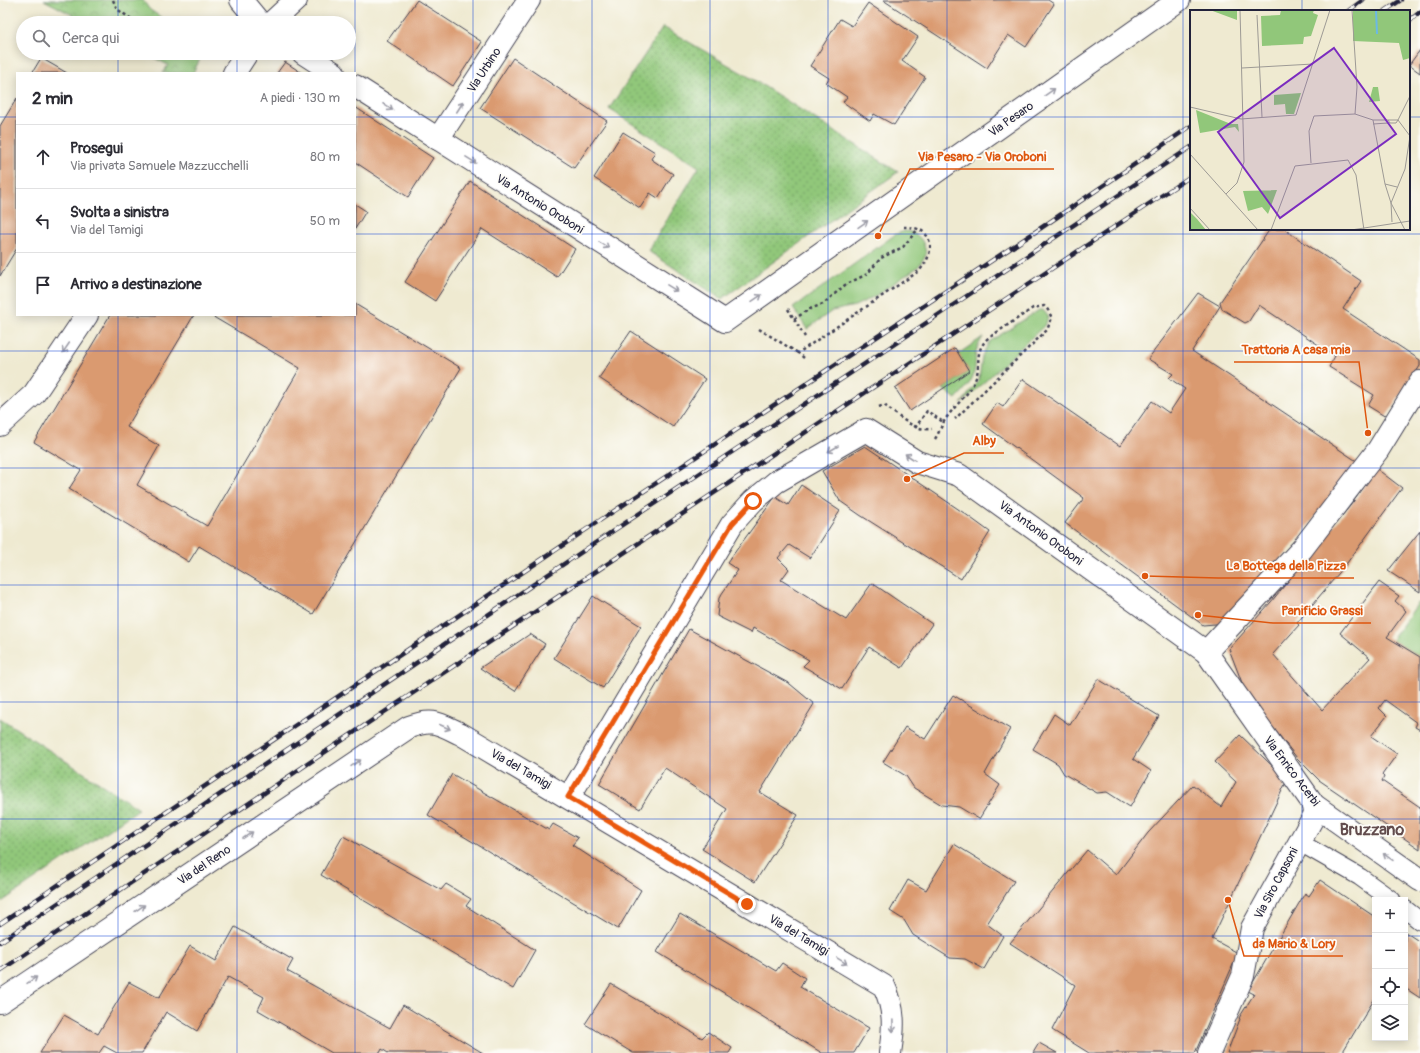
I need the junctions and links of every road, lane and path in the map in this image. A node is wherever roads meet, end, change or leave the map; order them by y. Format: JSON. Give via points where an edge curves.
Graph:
{"nodes":[{"id":1,"x":113,"y":0,"type":"edge"},
{"id":2,"x":241,"y":0,"type":"edge"},
{"id":3,"x":296,"y":0,"type":"edge"},
{"id":4,"x":530,"y":0,"type":"edge"},
{"id":5,"x":1165,"y":4,"type":"edge"},
{"id":6,"x":127,"y":16,"type":"edge"},
{"id":7,"x":254,"y":16,"type":"edge"},
{"id":8,"x":279,"y":16,"type":"edge"},
{"id":9,"x":242,"y":60,"type":"edge"},
{"id":10,"x":314,"y":60,"type":"edge"},
{"id":11,"x":235,"y":72,"type":"edge"},
{"id":12,"x":332,"y":72,"type":"edge"},
{"id":13,"x":356,"y":87,"type":"edge"},
{"id":14,"x":438,"y":139,"type":"junction"},
{"id":15,"x":898,"y":229,"type":"dead end"},
{"id":16,"x":918,"y":229,"type":"junction"},
{"id":17,"x":774,"y":287,"type":"junction"},
{"id":18,"x":86,"y":316,"type":"edge"},
{"id":19,"x":794,"y":319,"type":"junction"},
{"id":20,"x":725,"y":320,"type":"joint"},
{"id":21,"x":758,"y":328,"type":"dead end"},
{"id":22,"x":805,"y":337,"type":"dead end"},
{"id":23,"x":798,"y":353,"type":"junction"},
{"id":24,"x":804,"y":358,"type":"dead end"},
{"id":25,"x":1420,"y":382,"type":"edge"},
{"id":26,"x":869,"y":419,"type":"junction"},
{"id":27,"x":955,"y":419,"type":"dead end"},
{"id":28,"x":944,"y":422,"type":"junction"},
{"id":29,"x":0,"y":425,"type":"edge"},
{"id":30,"x":915,"y":428,"type":"junction"},
{"id":31,"x":932,"y":429,"type":"dead end"},
{"id":32,"x":917,"y":462,"type":"junction"},
{"id":33,"x":1206,"y":652,"type":"junction"},
{"id":34,"x":409,"y":727,"type":"joint"},
{"id":35,"x":568,"y":797,"type":"junction"},
{"id":36,"x":1314,"y":805,"type":"junction"},
{"id":37,"x":1299,"y":842,"type":"junction"},
{"id":38,"x":1420,"y":880,"type":"edge"},
{"id":39,"x":1388,"y":897,"type":"edge"},
{"id":40,"x":1408,"y":911,"type":"edge"},
{"id":41,"x":1420,"y":921,"type":"edge"},
{"id":42,"x":0,"y":1002,"type":"edge"},
{"id":43,"x":890,"y":1053,"type":"edge"},
{"id":44,"x":1209,"y":1053,"type":"edge"}],
"edges":[{"from":1,"to":6,"type":"path","via":[[117,9]]},
{"from":2,"to":7,"type":"street"},
{"from":3,"to":8,"type":"street"},
{"from":14,"to":4,"type":"street","name":"Via Urbino","one_way":true},
{"from":17,"to":5,"type":"street","name":"Via Pesaro","one_way":true},
{"from":9,"to":11,"type":"street"},
{"from":10,"to":12,"type":"street"},
{"from":13,"to":14,"type":"street","name":"Via Antonio Oroboni","one_way":true},
{"from":14,"to":20,"type":"street","name":"Via Antonio Oroboni","one_way":true},
{"from":15,"to":16,"type":"path"},
{"from":16,"to":19,"type":"path","via":[[903,247],[882,258],[867,274],[845,285],[823,304]]},
{"from":16,"to":23,"type":"path","via":[[924,233],[931,247],[930,256],[919,271]]},
{"from":17,"to":19,"type":"path"},
{"from":20,"to":17,"type":"street","name":"Via Pesaro","one_way":true},
{"from":18,"to":29,"type":"street","one_way":true,"via":[[34,394]]},
{"from":19,"to":22,"type":"path"},
{"from":21,"to":23,"type":"path"},
{"from":23,"to":24,"type":"path"},
{"from":25,"to":33,"type":"street","via":[[1378,450],[1302,549]]},
{"from":26,"to":30,"type":"path","via":[[884,405]]},
{"from":32,"to":26,"type":"street","name":"Via Antonio Oroboni","one_way":true},
{"from":26,"to":35,"type":"street","one_way":true,"via":[[776,482],[753,501],[732,524]]},
{"from":27,"to":28,"type":"path","via":[[1047,330],[1052,318],[1044,306],[1033,308],[987,339],[979,350],[976,379]]},
{"from":28,"to":30,"type":"path","via":[[927,411]]},
{"from":28,"to":32,"type":"path","via":[[940,432]]},
{"from":30,"to":31,"type":"path"},
{"from":32,"to":33,"type":"street","name":"Via Antonio Oroboni","via":[[959,475]]},
{"from":33,"to":36,"type":"street","name":"Via Enrico Acerbi"},
{"from":34,"to":35,"type":"street","name":"Via del Tamigi","one_way":true,"via":[[425,721],[441,725],[461,734]]},
{"from":42,"to":34,"type":"street","name":"Via del Reno","one_way":true},
{"from":35,"to":43,"type":"street","name":"Via del Tamigi","one_way":true,"via":[[884,986],[890,999],[894,1027]]},
{"from":36,"to":37,"type":"street","name":"Via Siro Capsoni","via":[[1314,814]]},
{"from":38,"to":36,"type":"street","name":"Via Enrico Acerbi","one_way":true},
{"from":37,"to":39,"type":"lane","via":[[1360,877]]},
{"from":37,"to":44,"type":"street","name":"Via Siro Capsoni","via":[[1252,928],[1243,976]]},
{"from":40,"to":41,"type":"lane"}]}
